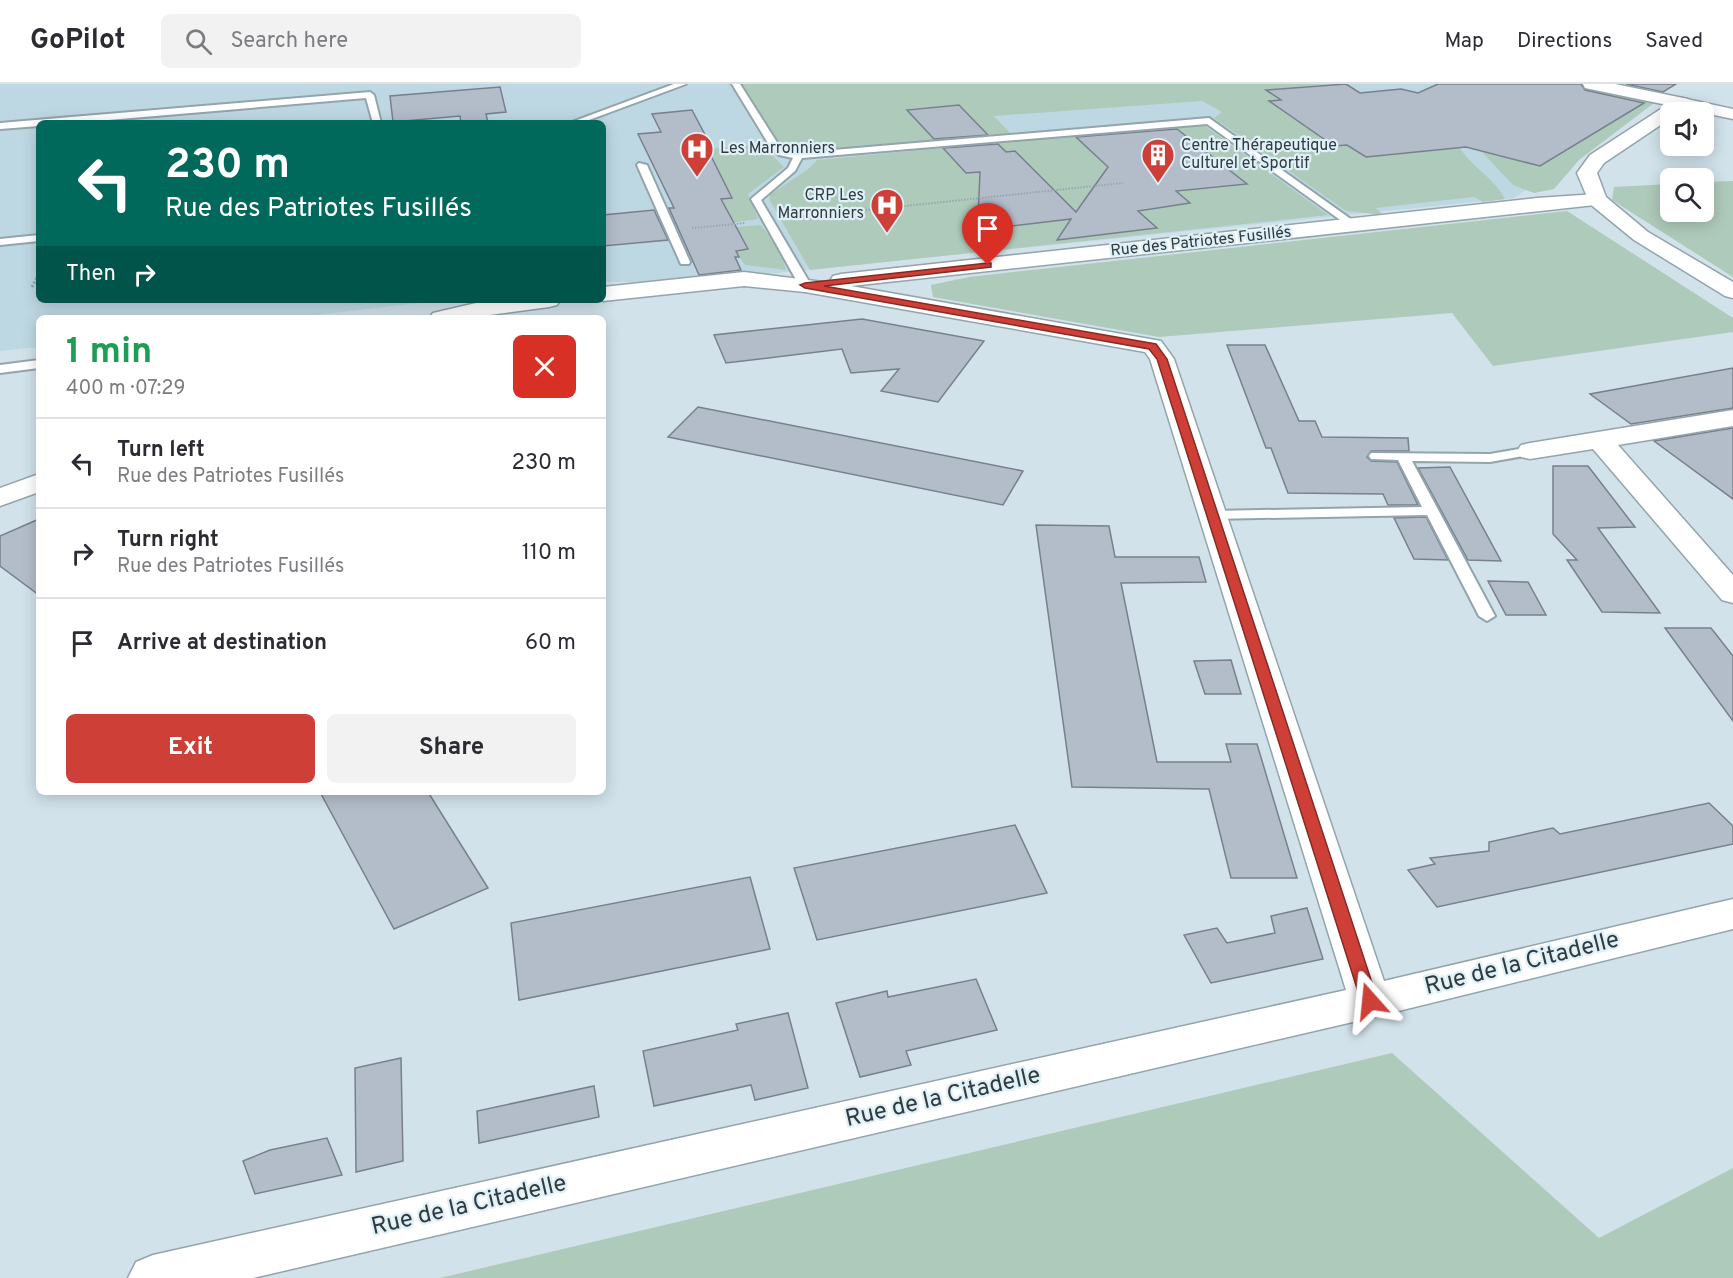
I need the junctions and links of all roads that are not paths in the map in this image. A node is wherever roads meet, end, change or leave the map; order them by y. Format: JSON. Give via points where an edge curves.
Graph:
{"nodes":[{"id":1,"x":546,"y":84,"type":"edge"},
{"id":2,"x":554,"y":84,"type":"edge"},
{"id":3,"x":682,"y":84,"type":"edge"},
{"id":4,"x":736,"y":84,"type":"edge"},
{"id":5,"x":1591,"y":84,"type":"edge"},
{"id":6,"x":1677,"y":102,"type":"edge"},
{"id":7,"x":189,"y":110,"type":"junction"},
{"id":8,"x":1714,"y":110,"type":"edge"},
{"id":9,"x":1733,"y":114,"type":"edge"},
{"id":10,"x":1660,"y":117,"type":"edge"},
{"id":11,"x":74,"y":120,"type":"edge"},
{"id":12,"x":186,"y":120,"type":"edge"},
{"id":13,"x":376,"y":120,"type":"edge"},
{"id":14,"x":581,"y":120,"type":"edge"},
{"id":15,"x":36,"y":123,"type":"edge"},
{"id":16,"x":0,"y":126,"type":"edge"},
{"id":17,"x":798,"y":156,"type":"junction"},
{"id":18,"x":642,"y":165,"type":"dead end"},
{"id":19,"x":1597,"y":200,"type":"junction"},
{"id":20,"x":1354,"y":225,"type":"junction"},
{"id":21,"x":36,"y":238,"type":"edge"},
{"id":22,"x":0,"y":242,"type":"edge"},
{"id":23,"x":685,"y":262,"type":"dead end"},
{"id":24,"x":805,"y":285,"type":"junction"},
{"id":25,"x":1733,"y":291,"type":"edge"},
{"id":26,"x":606,"y":294,"type":"edge"},
{"id":27,"x":522,"y":303,"type":"edge"},
{"id":28,"x":452,"y":315,"type":"edge"},
{"id":29,"x":36,"y":364,"type":"edge"},
{"id":30,"x":0,"y":369,"type":"edge"},
{"id":31,"x":1733,"y":418,"type":"edge"},
{"id":32,"x":1599,"y":440,"type":"junction"},
{"id":33,"x":1530,"y":451,"type":"joint"},
{"id":34,"x":1376,"y":456,"type":"dead end"},
{"id":35,"x":1403,"y":457,"type":"junction"},
{"id":36,"x":36,"y":483,"type":"edge"},
{"id":37,"x":0,"y":498,"type":"edge"},
{"id":38,"x":1432,"y":512,"type":"junction"},
{"id":39,"x":1211,"y":514,"type":"junction"},
{"id":40,"x":1733,"y":594,"type":"edge"},
{"id":41,"x":1487,"y":616,"type":"dead end"},
{"id":42,"x":1733,"y":914,"type":"edge"},
{"id":43,"x":1370,"y":1001,"type":"junction"},
{"id":44,"x":153,"y":1278,"type":"edge"}],
"edges":[{"from":1,"to":2,"type":"lane"},
{"from":3,"to":14,"type":"lane"},
{"from":4,"to":17,"type":"lane","via":[[774,146],[782,153]]},
{"from":5,"to":6,"type":"street"},
{"from":7,"to":11,"type":"lane"},
{"from":7,"to":12,"type":"lane"},
{"from":7,"to":13,"type":"lane","via":[[370,95]]},
{"from":8,"to":9,"type":"street"},
{"from":10,"to":19,"type":"street","via":[[1597,159],[1587,173]]},
{"from":15,"to":16,"type":"lane"},
{"from":17,"to":20,"type":"lane","via":[[1209,121]]},
{"from":17,"to":24,"type":"lane","via":[[792,169],[756,199]]},
{"from":18,"to":23,"type":"lane"},
{"from":19,"to":20,"type":"street","name":"Rue des Patriotes Fusillés"},
{"from":19,"to":25,"type":"street","via":[[1641,236]]},
{"from":20,"to":24,"type":"street","name":"Rue des Patriotes Fusillés"},
{"from":21,"to":22,"type":"lane"},
{"from":24,"to":26,"type":"street","name":"Rue des Patriotes Fusillés","via":[[744,279]]},
{"from":24,"to":39,"type":"street","name":"Rue des Patriotes Fusillés","via":[[1153,346],[1162,359]]},
{"from":27,"to":28,"type":"street"},
{"from":29,"to":30,"type":"lane"},
{"from":31,"to":32,"type":"street"},
{"from":32,"to":33,"type":"street"},
{"from":32,"to":40,"type":"street"},
{"from":33,"to":35,"type":"lane","via":[[1490,458]]},
{"from":34,"to":35,"type":"lane"},
{"from":35,"to":38,"type":"lane"},
{"from":36,"to":37,"type":"street"},
{"from":38,"to":39,"type":"lane"},
{"from":38,"to":41,"type":"lane"},
{"from":39,"to":43,"type":"street","name":"Rue des Patriotes Fusillés"},
{"from":42,"to":43,"type":"street","name":"Rue de la Citadelle"},
{"from":43,"to":44,"type":"street","name":"Rue de la Citadelle"}]}
